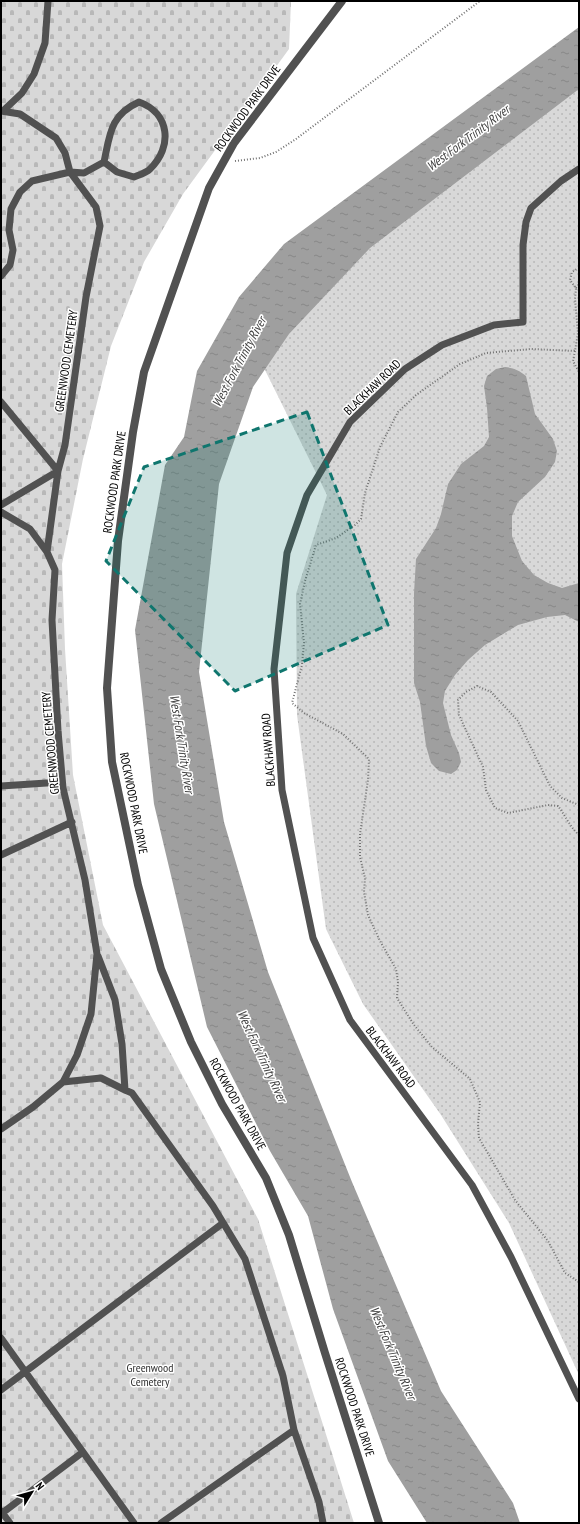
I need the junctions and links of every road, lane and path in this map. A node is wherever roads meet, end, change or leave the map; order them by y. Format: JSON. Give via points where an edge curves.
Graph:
{"nodes":[{"id":1,"x":48,"y":1,"type":"edge"},
{"id":2,"x":342,"y":1,"type":"edge"},
{"id":3,"x":480,"y":1,"type":"edge"},
{"id":4,"x":2,"y":110,"type":"edge"},
{"id":5,"x":104,"y":162,"type":"junction"},
{"id":6,"x":223,"y":162,"type":"junction"},
{"id":7,"x":579,"y":169,"type":"edge"},
{"id":8,"x":70,"y":172,"type":"junction"},
{"id":9,"x":579,"y":270,"type":"edge"},
{"id":10,"x":1,"y":276,"type":"edge"},
{"id":11,"x":579,"y":284,"type":"edge"},
{"id":12,"x":576,"y":288,"type":"junction"},
{"id":13,"x":575,"y":351,"type":"junction"},
{"id":14,"x":579,"y":372,"type":"edge"},
{"id":15,"x":1,"y":402,"type":"edge"},
{"id":16,"x":58,"y":471,"type":"junction"},
{"id":17,"x":1,"y":505,"type":"edge"},
{"id":18,"x":1,"y":512,"type":"edge"},
{"id":19,"x":47,"y":552,"type":"junction"},
{"id":20,"x":62,"y":782,"type":"junction"},
{"id":21,"x":1,"y":786,"type":"edge"},
{"id":22,"x":579,"y":805,"type":"edge"},
{"id":23,"x":72,"y":822,"type":"junction"},
{"id":24,"x":579,"y":835,"type":"edge"},
{"id":25,"x":1,"y":855,"type":"edge"},
{"id":26,"x":97,"y":954,"type":"junction"},
{"id":27,"x":63,"y":1082,"type":"junction"},
{"id":28,"x":125,"y":1090,"type":"junction"},
{"id":29,"x":1,"y":1129,"type":"edge"},
{"id":30,"x":223,"y":1223,"type":"junction"},
{"id":31,"x":579,"y":1282,"type":"edge"},
{"id":32,"x":1,"y":1338,"type":"edge"},
{"id":33,"x":26,"y":1372,"type":"junction"},
{"id":34,"x":1,"y":1390,"type":"edge"},
{"id":35,"x":579,"y":1399,"type":"edge"},
{"id":36,"x":294,"y":1430,"type":"junction"},
{"id":37,"x":83,"y":1452,"type":"junction"},
{"id":38,"x":1,"y":1512,"type":"edge"},
{"id":39,"x":10,"y":1523,"type":"edge"},
{"id":40,"x":134,"y":1523,"type":"edge"},
{"id":41,"x":161,"y":1523,"type":"edge"},
{"id":42,"x":323,"y":1523,"type":"edge"},
{"id":43,"x":380,"y":1523,"type":"edge"}],
"edges":[{"from":1,"to":4,"type":"lane","via":[[45,43],[34,74],[22,93]]},
{"from":2,"to":6,"type":"street","name":"ROCKWOOD PARK DRIVE","via":[[234,143]]},
{"from":3,"to":6,"type":"path","via":[[282,148],[260,158]]},
{"from":4,"to":8,"type":"lane","via":[[20,114],[56,138],[65,153]]},
{"from":5,"to":5,"type":"lane","via":[[117,172],[134,177],[149,170],[160,158],[166,143],[161,119],[155,111],[138,102],[122,112],[109,136]]},
{"from":5,"to":8,"type":"lane","via":[[84,173]]},
{"from":6,"to":43,"type":"street","name":"ROCKWOOD PARK DRIVE","via":[[209,188],[144,372],[118,540],[107,688],[112,762],[138,885],[161,969],[190,1042],[222,1104],[266,1178],[289,1235]]},
{"from":7,"to":35,"type":"lane","name":"BLACKHAW ROAD","via":[[561,181],[531,208],[523,245],[524,322],[494,326],[442,345],[404,369],[350,422],[307,495],[287,553],[274,669],[282,790],[313,938],[350,1020],[472,1185],[512,1257]]},
{"from":8,"to":10,"type":"lane","via":[[32,181],[20,192],[11,209],[9,230],[13,250],[10,265]]},
{"from":8,"to":16,"type":"lane","name":"GREENWOOD CEMETERY","via":[[96,207],[100,226],[86,296],[65,445]]},
{"from":9,"to":12,"type":"path","via":[[572,272],[570,280]]},
{"from":11,"to":12,"type":"path"},
{"from":12,"to":13,"type":"path","via":[[578,333]]},
{"from":13,"to":14,"type":"path","via":[[573,361]]},
{"from":13,"to":31,"type":"path","via":[[531,349],[486,353],[460,364],[416,395],[398,412],[380,448],[364,493],[361,519],[336,538],[316,545],[300,604],[304,643],[302,665],[292,703],[304,713],[344,734],[369,759],[360,834],[364,892],[368,915],[396,969],[397,998],[432,1047],[470,1079],[480,1102],[479,1138],[515,1200],[548,1241],[565,1273]]},
{"from":15,"to":16,"type":"lane"},
{"from":16,"to":17,"type":"lane"},
{"from":16,"to":19,"type":"lane","name":"GREENWOOD CEMETERY"},
{"from":18,"to":19,"type":"lane","name":"GREENWOOD CEMETERY","via":[[30,528]]},
{"from":19,"to":20,"type":"lane","name":"GREENWOOD CEMETERY","via":[[55,570],[52,620]]},
{"from":20,"to":21,"type":"lane"},
{"from":20,"to":23,"type":"lane","name":"GREENWOOD CEMETERY"},
{"from":22,"to":24,"type":"path","via":[[562,798],[550,786],[518,721],[491,692],[477,686],[458,700],[459,715],[482,767],[486,790],[495,808],[508,813],[548,805],[558,806]]},
{"from":23,"to":25,"type":"lane"},
{"from":23,"to":26,"type":"lane","name":"GREENWOOD CEMETERY"},
{"from":26,"to":27,"type":"lane","name":"GREENWOOD CEMETERY","via":[[91,1014],[77,1055]]},
{"from":26,"to":28,"type":"lane","name":"GREENWOOD CEMETERY","via":[[115,1000],[122,1044]]},
{"from":27,"to":28,"type":"lane","via":[[101,1078]]},
{"from":27,"to":29,"type":"lane","name":"GREENWOOD CEMETERY"},
{"from":28,"to":30,"type":"lane","via":[[132,1093],[161,1131]]},
{"from":30,"to":33,"type":"lane"},
{"from":30,"to":36,"type":"lane","via":[[245,1259],[282,1376]]},
{"from":32,"to":33,"type":"lane"},
{"from":33,"to":34,"type":"lane"},
{"from":33,"to":37,"type":"lane"},
{"from":36,"to":41,"type":"lane"},
{"from":36,"to":42,"type":"lane"},
{"from":37,"to":38,"type":"lane"},
{"from":37,"to":40,"type":"lane"},
{"from":38,"to":39,"type":"lane"}]}
